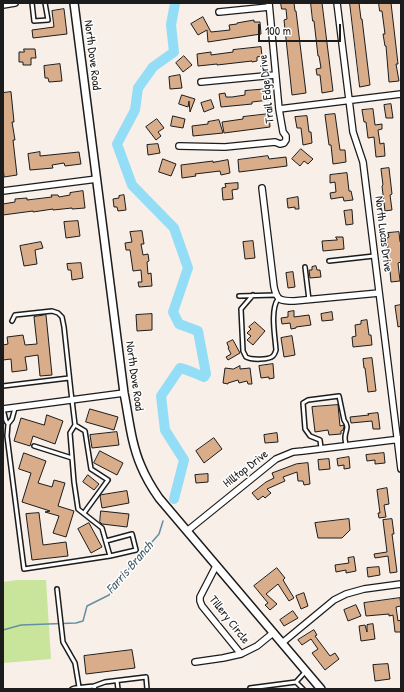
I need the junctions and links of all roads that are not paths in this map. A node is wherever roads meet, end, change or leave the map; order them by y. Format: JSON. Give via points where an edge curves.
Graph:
{"nodes":[{"id":1,"x":15,"y":3,"type":"edge"},
{"id":2,"x":74,"y":3,"type":"edge"},
{"id":3,"x":337,"y":3,"type":"edge"},
{"id":4,"x":3,"y":4,"type":"edge"},
{"id":5,"x":45,"y":4,"type":"edge"},
{"id":6,"x":32,"y":5,"type":"edge"},
{"id":7,"x":269,"y":5,"type":"edge"},
{"id":8,"x":219,"y":12,"type":"dead end"},
{"id":9,"x":275,"y":75,"type":"junction"},
{"id":10,"x":201,"y":82,"type":"dead end"},
{"id":11,"x":401,"y":94,"type":"edge"},
{"id":12,"x":348,"y":101,"type":"junction"},
{"id":13,"x":279,"y":109,"type":"junction"},
{"id":14,"x":178,"y":146,"type":"dead end"},
{"id":15,"x":97,"y":178,"type":"junction"},
{"id":16,"x":262,"y":188,"type":"dead end"},
{"id":17,"x":3,"y":191,"type":"edge"},
{"id":18,"x":374,"y":256,"type":"junction"},
{"id":19,"x":329,"y":261,"type":"dead end"},
{"id":20,"x":305,"y":267,"type":"dead end"},
{"id":21,"x":379,"y":293,"type":"junction"},
{"id":22,"x":253,"y":295,"type":"junction"},
{"id":23,"x":239,"y":296,"type":"dead end"},
{"id":24,"x":279,"y":298,"type":"junction"},
{"id":25,"x":309,"y":300,"type":"junction"},
{"id":26,"x":12,"y":321,"type":"dead end"},
{"id":27,"x":69,"y":378,"type":"junction"},
{"id":28,"x":3,"y":386,"type":"edge"},
{"id":29,"x":124,"y":393,"type":"junction"},
{"id":30,"x":72,"y":400,"type":"junction"},
{"id":31,"x":15,"y":407,"type":"junction"},
{"id":32,"x":3,"y":409,"type":"edge"},
{"id":33,"x":8,"y":424,"type":"junction"},
{"id":34,"x":75,"y":425,"type":"junction"},
{"id":35,"x":399,"y":439,"type":"edge"},
{"id":36,"x":34,"y":446,"type":"dead end"},
{"id":37,"x":346,"y":446,"type":"junction"},
{"id":38,"x":321,"y":448,"type":"junction"},
{"id":39,"x":72,"y":458,"type":"junction"},
{"id":40,"x":401,"y":469,"type":"edge"},
{"id":41,"x":84,"y":513,"type":"junction"},
{"id":42,"x":187,"y":531,"type":"junction"},
{"id":43,"x":106,"y":541,"type":"junction"},
{"id":44,"x":110,"y":556,"type":"junction"},
{"id":45,"x":216,"y":566,"type":"junction"},
{"id":46,"x":401,"y":584,"type":"edge"},
{"id":47,"x":57,"y":589,"type":"dead end"},
{"id":48,"x":274,"y":633,"type":"junction"},
{"id":49,"x":282,"y":644,"type":"junction"},
{"id":50,"x":241,"y":654,"type":"junction"},
{"id":51,"x":195,"y":662,"type":"dead end"},
{"id":52,"x":306,"y":671,"type":"junction"},
{"id":53,"x":117,"y":681,"type":"junction"},
{"id":54,"x":296,"y":682,"type":"junction"},
{"id":55,"x":78,"y":687,"type":"junction"},
{"id":56,"x":95,"y":687,"type":"edge"},
{"id":57,"x":72,"y":689,"type":"edge"},
{"id":58,"x":118,"y":689,"type":"edge"},
{"id":59,"x":147,"y":689,"type":"edge"},
{"id":60,"x":250,"y":689,"type":"edge"},
{"id":61,"x":303,"y":689,"type":"edge"},
{"id":62,"x":321,"y":689,"type":"edge"}],
"edges":[{"from":1,"to":4,"type":"street"},
{"from":2,"to":15,"type":"street","name":"North Dove Road"},
{"from":3,"to":12,"type":"street","name":"North Lucas Drive"},
{"from":5,"to":6,"type":"lane","via":[[48,20],[34,21]]},
{"from":7,"to":8,"type":"street"},
{"from":7,"to":9,"type":"street","name":"Trail Edge Drive"},
{"from":9,"to":10,"type":"street"},
{"from":9,"to":13,"type":"street","name":"Trail Edge Drive"},
{"from":11,"to":12,"type":"street"},
{"from":12,"to":13,"type":"street"},
{"from":12,"to":18,"type":"street","name":"North Lucas Drive","via":[[353,132],[363,162]]},
{"from":13,"to":14,"type":"street","name":"Trail Edge Drive","via":[[286,136],[284,143],[225,147]]},
{"from":15,"to":17,"type":"street"},
{"from":15,"to":29,"type":"street","name":"North Dove Road"},
{"from":16,"to":24,"type":"street"},
{"from":18,"to":19,"type":"lane"},
{"from":18,"to":21,"type":"street","name":"North Lucas Drive"},
{"from":20,"to":25,"type":"lane"},
{"from":21,"to":25,"type":"street"},
{"from":21,"to":35,"type":"street","name":"North Lucas Drive"},
{"from":22,"to":23,"type":"lane"},
{"from":22,"to":24,"type":"lane"},
{"from":22,"to":24,"type":"lane","via":[[241,308],[243,351],[245,356],[251,359],[271,357],[276,350],[274,314]]},
{"from":24,"to":25,"type":"street"},
{"from":26,"to":27,"type":"lane","via":[[16,315],[52,311],[62,317]]},
{"from":27,"to":28,"type":"lane"},
{"from":27,"to":30,"type":"lane"},
{"from":29,"to":30,"type":"street"},
{"from":29,"to":42,"type":"street","name":"North Dove Road","via":[[132,439],[140,465],[159,498]]},
{"from":30,"to":31,"type":"street"},
{"from":30,"to":34,"type":"lane"},
{"from":31,"to":32,"type":"street"},
{"from":31,"to":33,"type":"lane"},
{"from":32,"to":33,"type":"lane"},
{"from":33,"to":44,"type":"lane","via":[[7,436],[24,569]]},
{"from":34,"to":39,"type":"lane","via":[[70,433]]},
{"from":34,"to":41,"type":"lane","via":[[85,431],[90,469],[108,480]]},
{"from":35,"to":37,"type":"street","name":"Hilltop Drive"},
{"from":35,"to":40,"type":"street","name":"North Lucas Drive"},
{"from":36,"to":39,"type":"lane"},
{"from":37,"to":38,"type":"street","name":"Hilltop Drive"},
{"from":37,"to":38,"type":"lane","via":[[347,430],[339,396],[303,403],[305,429],[310,436],[320,440]]},
{"from":38,"to":42,"type":"street","name":"Hilltop Drive","via":[[293,452],[276,459]]},
{"from":39,"to":41,"type":"lane","via":[[78,509]]},
{"from":41,"to":43,"type":"lane","via":[[102,528]]},
{"from":42,"to":45,"type":"street","name":"North Dove Road"},
{"from":43,"to":44,"type":"lane"},
{"from":43,"to":44,"type":"lane","via":[[132,534],[136,550]]},
{"from":45,"to":48,"type":"street","name":"North Dove Road"},
{"from":45,"to":50,"type":"street","name":"Tillery Circle","via":[[201,594],[200,601]]},
{"from":46,"to":49,"type":"street","via":[[364,589],[334,600]]},
{"from":47,"to":55,"type":"lane","via":[[63,642],[75,663]]},
{"from":48,"to":49,"type":"street","name":"North Dove Road"},
{"from":48,"to":50,"type":"street","name":"Tillery Circle"},
{"from":49,"to":52,"type":"street","name":"North Dove Road"},
{"from":50,"to":51,"type":"street"},
{"from":52,"to":54,"type":"lane"},
{"from":52,"to":62,"type":"street","name":"North Dove Road"},
{"from":53,"to":56,"type":"lane","via":[[105,682]]},
{"from":53,"to":58,"type":"lane"},
{"from":53,"to":59,"type":"lane","via":[[146,677]]},
{"from":54,"to":60,"type":"lane"},
{"from":54,"to":61,"type":"lane"},
{"from":55,"to":56,"type":"lane"},
{"from":55,"to":57,"type":"lane"}]}
